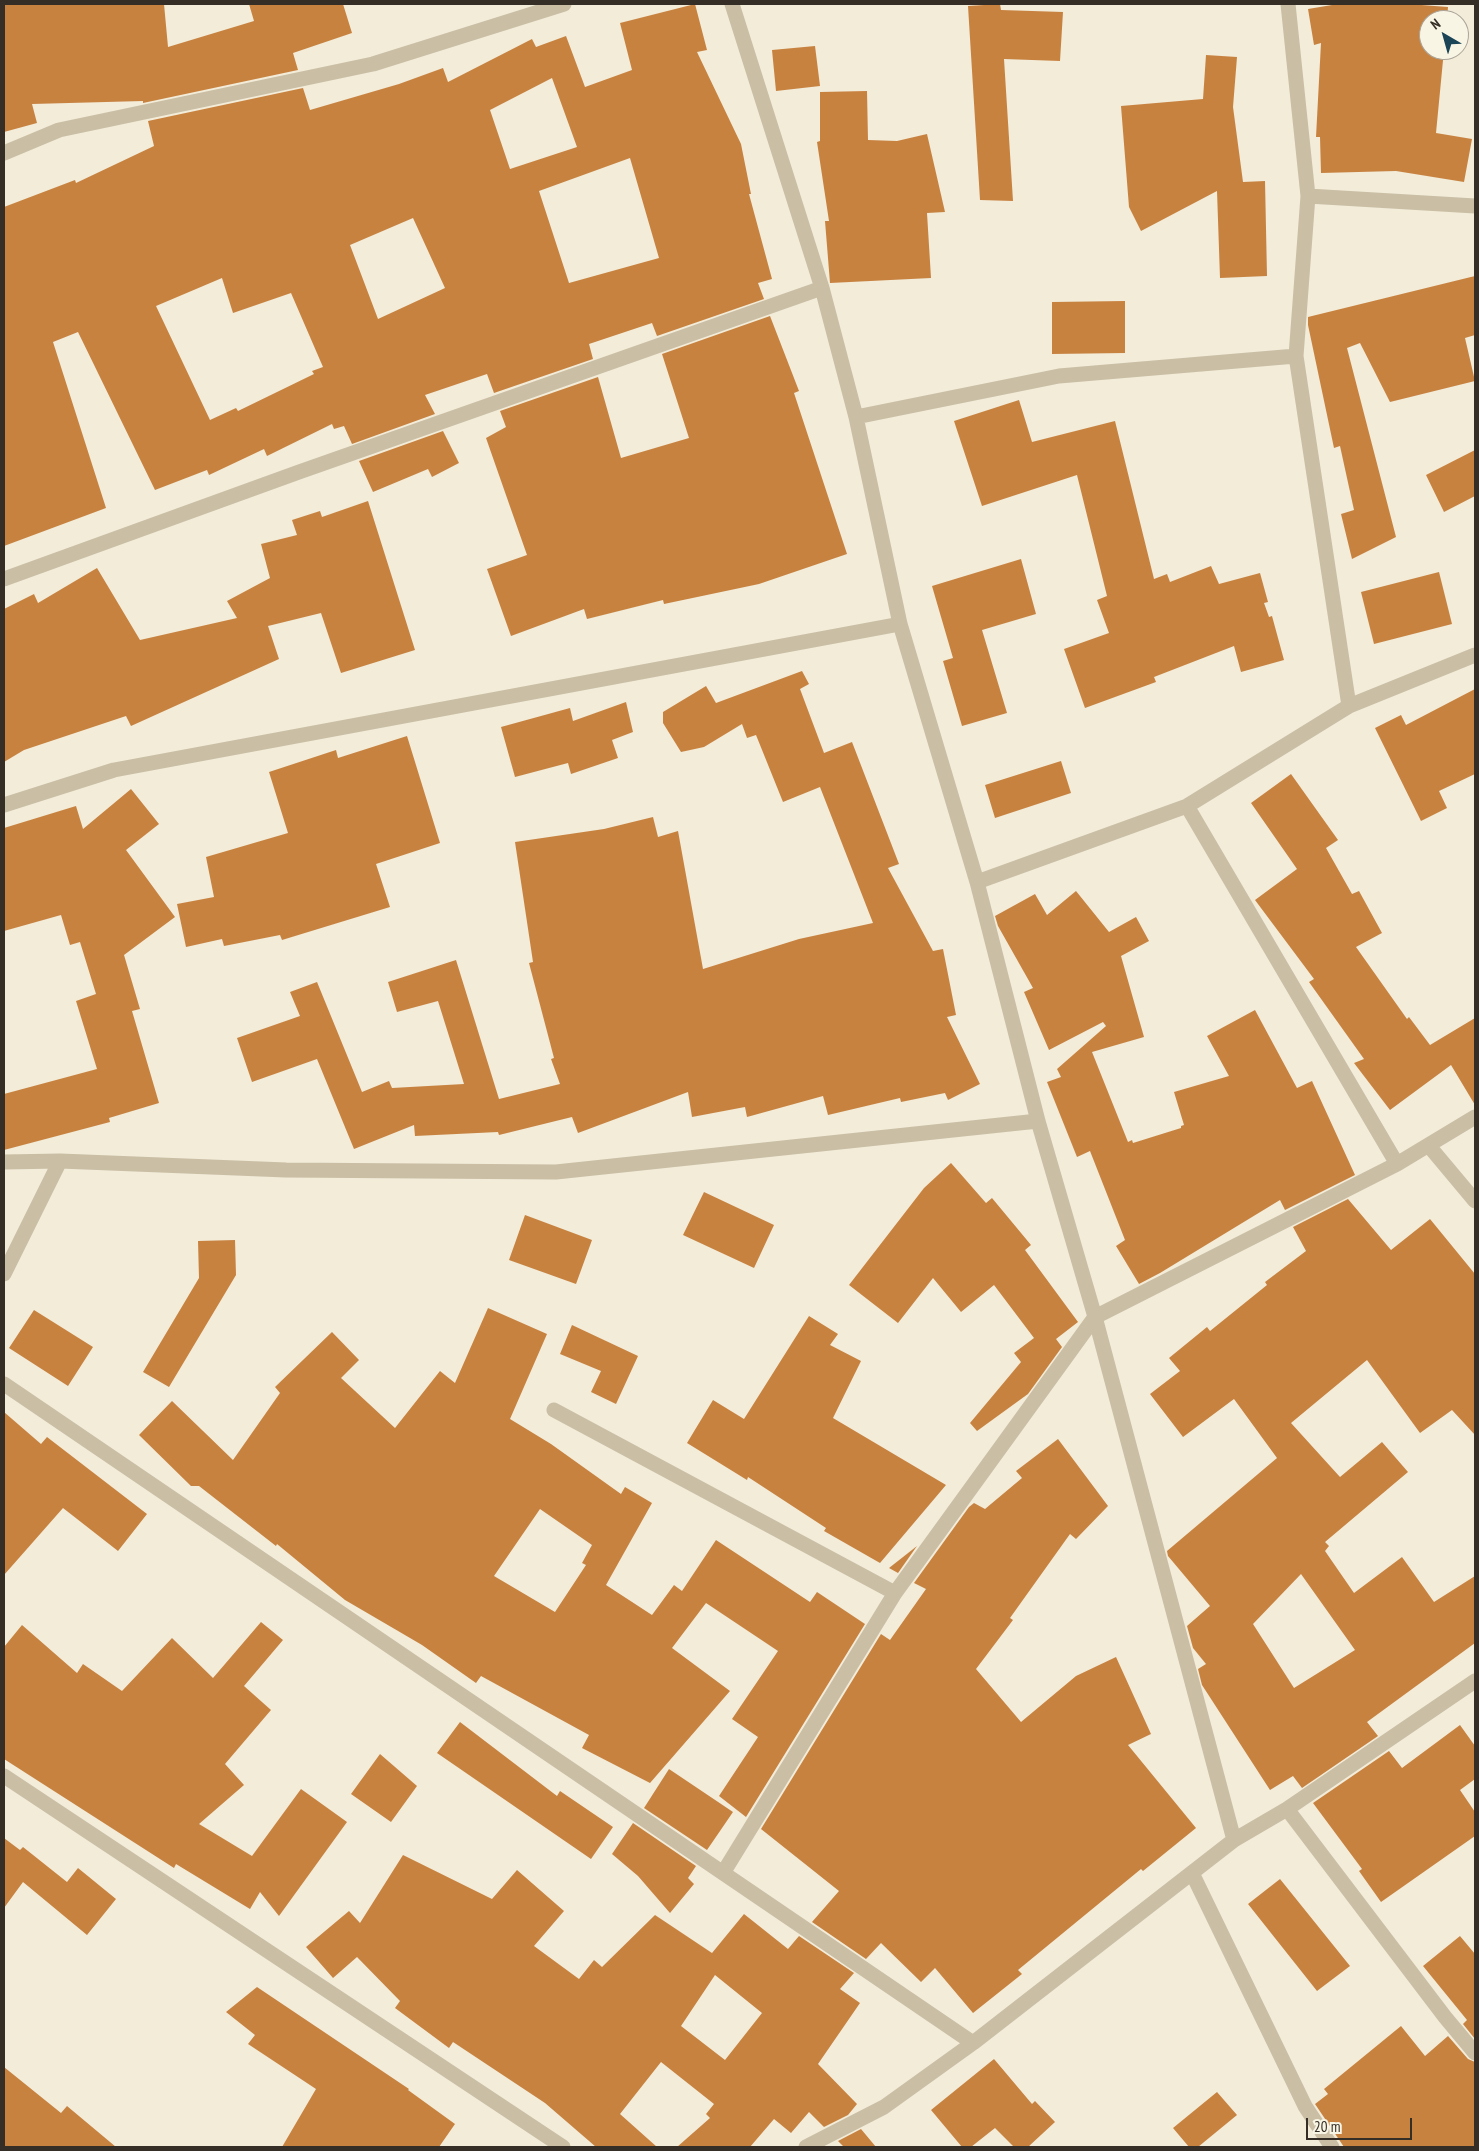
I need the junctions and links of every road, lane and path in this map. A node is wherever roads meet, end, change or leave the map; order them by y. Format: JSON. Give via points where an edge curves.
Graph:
{"nodes":[{"id":1,"x":564,"y":4,"type":"edge"},
{"id":2,"x":732,"y":4,"type":"edge"},
{"id":3,"x":1288,"y":4,"type":"edge"},
{"id":4,"x":4,"y":152,"type":"edge"},
{"id":5,"x":1308,"y":196,"type":"junction"},
{"id":6,"x":1475,"y":206,"type":"edge"},
{"id":7,"x":822,"y":288,"type":"junction"},
{"id":8,"x":1296,"y":356,"type":"junction"},
{"id":9,"x":856,"y":417,"type":"junction"},
{"id":10,"x":4,"y":579,"type":"edge"},
{"id":11,"x":900,"y":624,"type":"junction"},
{"id":12,"x":1475,"y":655,"type":"edge"},
{"id":13,"x":1349,"y":706,"type":"junction"},
{"id":14,"x":4,"y":804,"type":"edge"},
{"id":15,"x":1187,"y":806,"type":"junction"},
{"id":16,"x":976,"y":882,"type":"junction"},
{"id":17,"x":1475,"y":1117,"type":"edge"},
{"id":18,"x":1038,"y":1121,"type":"junction"},
{"id":19,"x":1429,"y":1146,"type":"junction"},
{"id":20,"x":60,"y":1161,"type":"junction"},
{"id":21,"x":4,"y":1162,"type":"edge"},
{"id":22,"x":1397,"y":1164,"type":"junction"},
{"id":23,"x":1475,"y":1200,"type":"edge"},
{"id":24,"x":4,"y":1274,"type":"edge"},
{"id":25,"x":1095,"y":1317,"type":"junction"},
{"id":26,"x":4,"y":1384,"type":"edge"},
{"id":27,"x":554,"y":1410,"type":"dead end"},
{"id":28,"x":895,"y":1593,"type":"junction"},
{"id":29,"x":1475,"y":1681,"type":"edge"},
{"id":30,"x":4,"y":1776,"type":"edge"},
{"id":31,"x":1287,"y":1809,"type":"junction"},
{"id":32,"x":1234,"y":1840,"type":"junction"},
{"id":33,"x":723,"y":1873,"type":"junction"},
{"id":34,"x":1192,"y":1874,"type":"junction"},
{"id":35,"x":972,"y":2043,"type":"junction"},
{"id":36,"x":1475,"y":2053,"type":"edge"},
{"id":37,"x":563,"y":2147,"type":"edge"},
{"id":38,"x":806,"y":2147,"type":"edge"},
{"id":39,"x":1332,"y":2147,"type":"edge"}],
"edges":[{"from":1,"to":4,"type":"street","via":[[373,64],[59,130]]},
{"from":2,"to":7,"type":"street"},
{"from":3,"to":5,"type":"street"},
{"from":5,"to":6,"type":"street"},
{"from":5,"to":8,"type":"street"},
{"from":7,"to":9,"type":"street"},
{"from":7,"to":10,"type":"street"},
{"from":8,"to":9,"type":"street","via":[[1059,376]]},
{"from":8,"to":13,"type":"street"},
{"from":9,"to":11,"type":"street"},
{"from":11,"to":14,"type":"street","via":[[114,770]]},
{"from":11,"to":16,"type":"street"},
{"from":12,"to":13,"type":"street"},
{"from":13,"to":15,"type":"street"},
{"from":15,"to":16,"type":"street"},
{"from":15,"to":22,"type":"street"},
{"from":16,"to":18,"type":"street"},
{"from":17,"to":19,"type":"street"},
{"from":18,"to":20,"type":"street","via":[[556,1172],[286,1170]]},
{"from":18,"to":25,"type":"street"},
{"from":19,"to":22,"type":"street"},
{"from":19,"to":23,"type":"street"},
{"from":20,"to":21,"type":"street"},
{"from":20,"to":24,"type":"street"},
{"from":22,"to":25,"type":"street"},
{"from":25,"to":28,"type":"street"},
{"from":25,"to":32,"type":"street"},
{"from":26,"to":33,"type":"street"},
{"from":27,"to":28,"type":"street"},
{"from":28,"to":33,"type":"street"},
{"from":29,"to":31,"type":"street"},
{"from":30,"to":37,"type":"street"},
{"from":31,"to":32,"type":"street"},
{"from":31,"to":36,"type":"street"},
{"from":32,"to":34,"type":"street"},
{"from":33,"to":35,"type":"street"},
{"from":34,"to":35,"type":"street"},
{"from":34,"to":39,"type":"street","via":[[1305,2106]]},
{"from":35,"to":38,"type":"street","via":[[884,2107]]}]}
